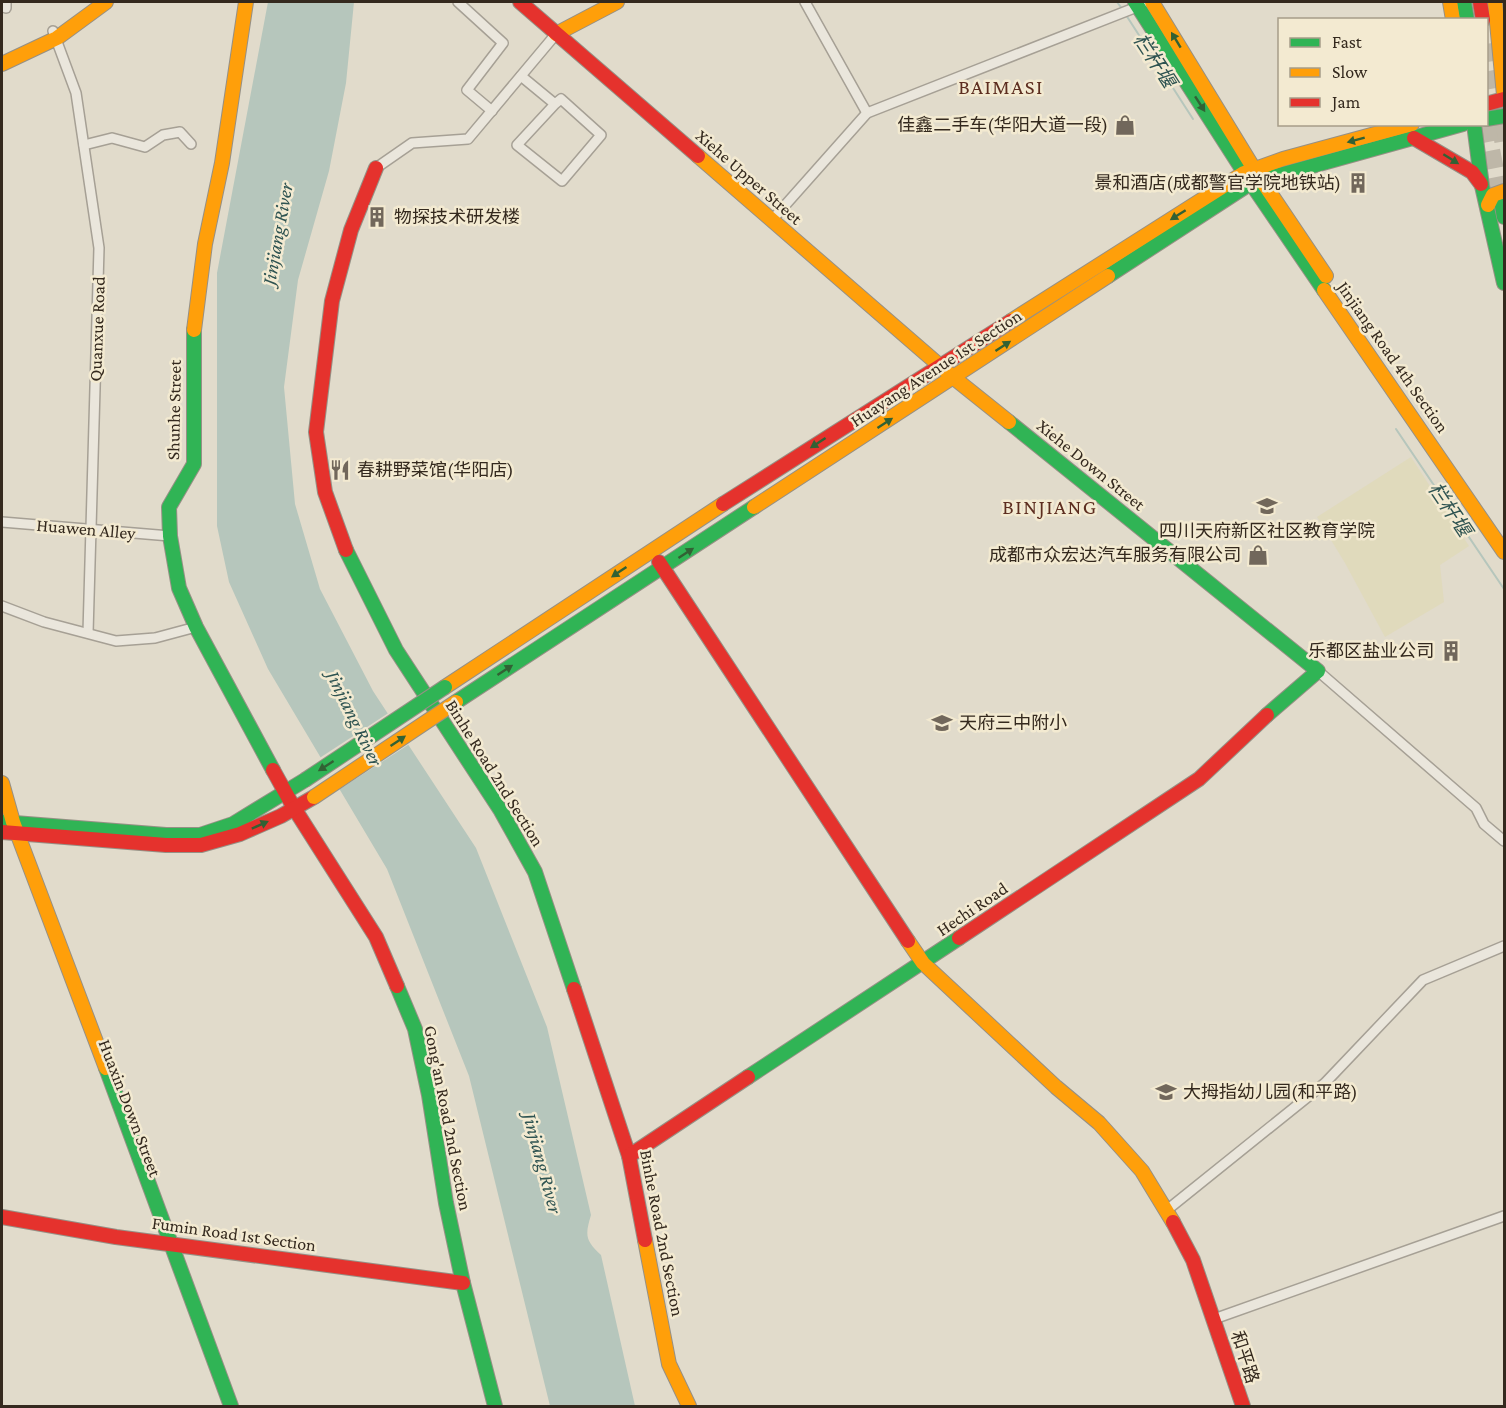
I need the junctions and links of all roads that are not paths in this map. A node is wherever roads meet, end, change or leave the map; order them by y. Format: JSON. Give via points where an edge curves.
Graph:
{"nodes":[{"id":1,"x":93,"y":2,"type":"edge"},
{"id":2,"x":106,"y":2,"type":"edge"},
{"id":3,"x":246,"y":2,"type":"edge"},
{"id":4,"x":458,"y":2,"type":"edge"},
{"id":5,"x":520,"y":2,"type":"edge"},
{"id":6,"x":617,"y":2,"type":"edge"},
{"id":7,"x":805,"y":2,"type":"edge"},
{"id":8,"x":1449,"y":2,"type":"edge"},
{"id":9,"x":1464,"y":2,"type":"edge"},
{"id":10,"x":1480,"y":2,"type":"edge"},
{"id":11,"x":1496,"y":2,"type":"edge"},
{"id":12,"x":1137,"y":6,"type":"edge"},
{"id":13,"x":1453,"y":18,"type":"edge"},
{"id":14,"x":1467,"y":18,"type":"edge"},
{"id":15,"x":1483,"y":18,"type":"edge"},
{"id":16,"x":55,"y":34,"type":"junction"},
{"id":17,"x":556,"y":34,"type":"junction"},
{"id":18,"x":1502,"y":41,"type":"edge"},
{"id":19,"x":2,"y":56,"type":"edge"},
{"id":20,"x":1488,"y":57,"type":"edge"},
{"id":21,"x":2,"y":64,"type":"edge"},
{"id":22,"x":521,"y":76,"type":"junction"},
{"id":23,"x":1504,"y":97,"type":"edge"},
{"id":24,"x":1488,"y":103,"type":"edge"},
{"id":25,"x":555,"y":104,"type":"junction"},
{"id":26,"x":492,"y":111,"type":"junction"},
{"id":27,"x":867,"y":113,"type":"junction"},
{"id":28,"x":1504,"y":116,"type":"edge"},
{"id":29,"x":1488,"y":119,"type":"edge"},
{"id":30,"x":1449,"y":126,"type":"edge"},
{"id":31,"x":1474,"y":126,"type":"edge"},
{"id":32,"x":1413,"y":131,"type":"edge"},
{"id":33,"x":191,"y":144,"type":"dead end"},
{"id":34,"x":84,"y":145,"type":"junction"},
{"id":35,"x":376,"y":168,"type":"joint"},
{"id":36,"x":1253,"y":176,"type":"junction"},
{"id":37,"x":1482,"y":186,"type":"junction"},
{"id":38,"x":1504,"y":191,"type":"edge"},
{"id":39,"x":1498,"y":210,"type":"edge"},
{"id":40,"x":772,"y":220,"type":"junction"},
{"id":41,"x":1504,"y":283,"type":"edge"},
{"id":42,"x":940,"y":365,"type":"junction"},
{"id":43,"x":954,"y":378,"type":"junction"},
{"id":44,"x":2,"y":522,"type":"edge"},
{"id":45,"x":92,"y":529,"type":"junction"},
{"id":46,"x":171,"y":536,"type":"junction"},
{"id":47,"x":1504,"y":540,"type":"edge"},
{"id":48,"x":651,"y":550,"type":"junction"},
{"id":49,"x":1504,"y":552,"type":"edge"},
{"id":50,"x":663,"y":567,"type":"junction"},
{"id":51,"x":2,"y":606,"type":"edge"},
{"id":52,"x":196,"y":627,"type":"junction"},
{"id":53,"x":88,"y":633,"type":"junction"},
{"id":54,"x":1318,"y":671,"type":"junction"},
{"id":55,"x":2,"y":783,"type":"edge"},
{"id":56,"x":285,"y":792,"type":"junction"},
{"id":57,"x":294,"y":808,"type":"junction"},
{"id":58,"x":6,"y":826,"type":"edge"},
{"id":59,"x":1504,"y":841,"type":"edge"},
{"id":60,"x":1504,"y":946,"type":"edge"},
{"id":61,"x":923,"y":963,"type":"junction"},
{"id":62,"x":629,"y":1156,"type":"junction"},
{"id":63,"x":1167,"y":1209,"type":"junction"},
{"id":64,"x":1504,"y":1216,"type":"edge"},
{"id":65,"x":2,"y":1217,"type":"edge"},
{"id":66,"x":166,"y":1243,"type":"junction"},
{"id":67,"x":463,"y":1283,"type":"junction"},
{"id":68,"x":1214,"y":1319,"type":"junction"},
{"id":69,"x":222,"y":1407,"type":"edge"},
{"id":70,"x":231,"y":1407,"type":"edge"},
{"id":71,"x":495,"y":1407,"type":"edge"},
{"id":72,"x":689,"y":1407,"type":"edge"},
{"id":73,"x":1243,"y":1407,"type":"edge"}],
"edges":[{"from":1,"to":16,"type":"main road"},
{"from":2,"to":16,"type":"main road"},
{"from":3,"to":46,"type":"main road","name":"Shunhe Street","via":[[194,321],[194,464],[170,507]]},
{"from":4,"to":26,"type":"street","via":[[503,43],[467,90]]},
{"from":5,"to":17,"type":"main road","name":"Xiehe Upper Street"},
{"from":6,"to":17,"type":"main road"},
{"from":7,"to":27,"type":"street"},
{"from":8,"to":13,"type":"main road"},
{"from":9,"to":14,"type":"main road"},
{"from":10,"to":15,"type":"main road"},
{"from":11,"to":18,"type":"main road"},
{"from":12,"to":27,"type":"street"},
{"from":12,"to":36,"type":"main road"},
{"from":16,"to":19,"type":"main road"},
{"from":16,"to":21,"type":"main road"},
{"from":16,"to":34,"type":"street","name":"Quanxue Road","via":[[76,93]]},
{"from":17,"to":22,"type":"street"},
{"from":17,"to":40,"type":"main road","name":"Xiehe Upper Street"},
{"from":18,"to":20,"type":"main road"},
{"from":18,"to":23,"type":"main road"},
{"from":22,"to":25,"type":"street"},
{"from":22,"to":26,"type":"street"},
{"from":23,"to":24,"type":"main road"},
{"from":25,"to":25,"type":"street","via":[[561,99],[601,135],[562,181],[517,145]]},
{"from":26,"to":35,"type":"street","via":[[468,140],[412,142]]},
{"from":27,"to":40,"type":"street"},
{"from":28,"to":29,"type":"main road"},
{"from":30,"to":32,"type":"main road","name":"Huayang Avenue 1st Section"},
{"from":31,"to":37,"type":"main road"},
{"from":32,"to":36,"type":"main road","name":"Huayang Avenue 1st Section"},
{"from":32,"to":37,"type":"main road","one_way":true,"via":[[1472,172]]},
{"from":33,"to":34,"type":"street","via":[[180,132],[163,135],[146,147],[112,138]]},
{"from":34,"to":45,"type":"street","name":"Quanxue Road","via":[[99,248]]},
{"from":35,"to":62,"type":"main road","name":"Binhe Road 2nd Section","via":[[351,230],[332,301],[316,432],[325,492],[347,553],[396,650],[536,872]]},
{"from":36,"to":42,"type":"main road","name":"Huayang Avenue 1st Section","one_way":true},
{"from":43,"to":36,"type":"main road","name":"Huayang Avenue 1st Section","one_way":true},
{"from":36,"to":47,"type":"main road","name":"Jinjiang Road 4th Section"},
{"from":36,"to":49,"type":"main road","name":"Jinjiang Road 4th Section"},
{"from":37,"to":39,"type":"main road"},
{"from":38,"to":39,"type":"main road","via":[[1493,195]]},
{"from":39,"to":41,"type":"main road"},
{"from":40,"to":42,"type":"main road","name":"Xiehe Upper Street"},
{"from":42,"to":43,"type":"main road","name":"Xiehe Upper Street"},
{"from":42,"to":48,"type":"main road","name":"Huayang Avenue 1st Section","one_way":true},
{"from":50,"to":43,"type":"main road","name":"Huayang Avenue 1st Section","one_way":true},
{"from":43,"to":54,"type":"main road","name":"Xiehe Down Street"},
{"from":44,"to":45,"type":"street","name":"Huawen Alley"},
{"from":45,"to":46,"type":"street","name":"Huawen Alley"},
{"from":45,"to":53,"type":"street","name":"Quanxue Road"},
{"from":46,"to":52,"type":"main road","name":"Shunhe Street","via":[[179,588]]},
{"from":48,"to":50,"type":"main road","name":"和平路"},
{"from":48,"to":56,"type":"main road","name":"Huayang Avenue 1st Section","one_way":true,"bridge":true},
{"from":57,"to":50,"type":"main road","name":"Huayang Avenue 1st Section","one_way":true,"bridge":true},
{"from":50,"to":61,"type":"main road","name":"和平路"},
{"from":51,"to":53,"type":"street"},
{"from":52,"to":53,"type":"street","via":[[155,638],[116,640]]},
{"from":52,"to":56,"type":"main road","name":"Shunhe Street"},
{"from":54,"to":59,"type":"street","via":[[1476,808],[1485,824]]},
{"from":54,"to":61,"type":"main road","name":"Hechi Road","via":[[1199,779]]},
{"from":55,"to":58,"type":"main road"},
{"from":56,"to":57,"type":"main road","name":"Gong'an Road 2nd Section"},
{"from":56,"to":58,"type":"main road","name":"Huayang Avenue 1st Section","via":[[233,824],[200,835]]},
{"from":58,"to":57,"type":"main road","name":"Huayang Avenue 1st Section","one_way":true,"via":[[166,845],[201,845],[240,834]]},
{"from":57,"to":67,"type":"main road","name":"Gong'an Road 2nd Section","via":[[376,937],[415,1029]]},
{"from":58,"to":66,"type":"main road"},
{"from":60,"to":63,"type":"street","via":[[1423,980],[1324,1083]]},
{"from":61,"to":62,"type":"main road","name":"Hechi Road"},
{"from":61,"to":63,"type":"main road","name":"和平路","via":[[1099,1123],[1142,1171]]},
{"from":62,"to":72,"type":"main road","name":"Binhe Road 2nd Section","via":[[669,1364]]},
{"from":63,"to":68,"type":"main road","name":"和平路","via":[[1193,1260]]},
{"from":64,"to":68,"type":"street"},
{"from":65,"to":66,"type":"main road","name":"Fumin Road 1st Section"},
{"from":66,"to":67,"type":"main road","name":"Fumin Road 1st Section"},
{"from":66,"to":69,"type":"main road"},
{"from":66,"to":70,"type":"main road"},
{"from":67,"to":71,"type":"main road","name":"Gong'an Road 2nd Section"},
{"from":68,"to":73,"type":"main road","name":"和平路"}]}
